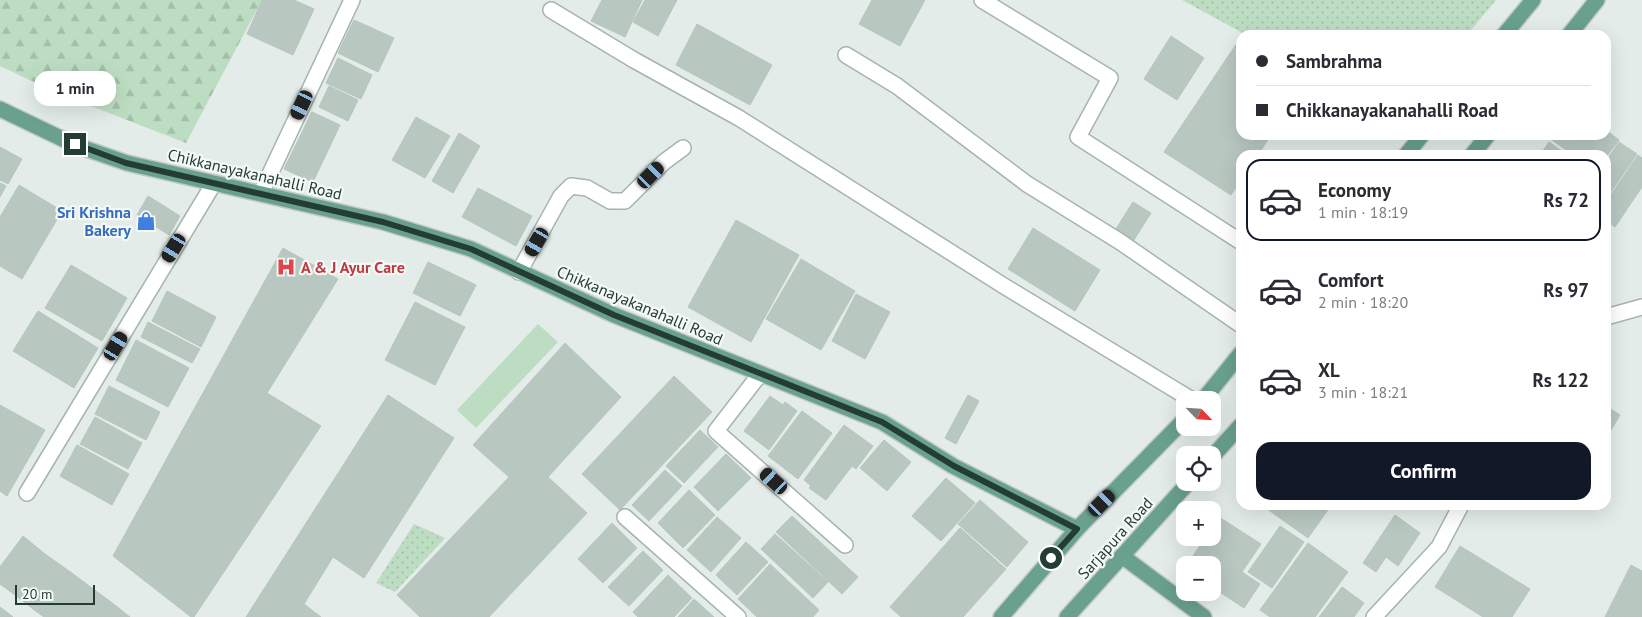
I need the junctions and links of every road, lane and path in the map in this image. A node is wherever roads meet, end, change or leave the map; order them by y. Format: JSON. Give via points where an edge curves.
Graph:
{"nodes":[{"id":1,"x":352,"y":0,"type":"edge"},
{"id":2,"x":982,"y":0,"type":"edge"},
{"id":3,"x":1533,"y":0,"type":"edge"},
{"id":4,"x":1598,"y":0,"type":"edge"},
{"id":5,"x":552,"y":10,"type":"dead end"},
{"id":6,"x":1508,"y":30,"type":"edge"},
{"id":7,"x":1573,"y":30,"type":"edge"},
{"id":8,"x":846,"y":55,"type":"dead end"},
{"id":9,"x":0,"y":109,"type":"edge"},
{"id":10,"x":1418,"y":140,"type":"edge"},
{"id":11,"x":1484,"y":140,"type":"edge"},
{"id":12,"x":683,"y":148,"type":"dead end"},
{"id":13,"x":1410,"y":150,"type":"edge"},
{"id":14,"x":1476,"y":150,"type":"edge"},
{"id":15,"x":214,"y":183,"type":"junction"},
{"id":16,"x":261,"y":193,"type":"junction"},
{"id":17,"x":1236,"y":239,"type":"edge"},
{"id":18,"x":519,"y":272,"type":"junction"},
{"id":19,"x":1642,"y":307,"type":"edge"},
{"id":20,"x":1611,"y":316,"type":"edge"},
{"id":21,"x":1236,"y":322,"type":"edge"},
{"id":22,"x":1236,"y":359,"type":"edge"},
{"id":23,"x":760,"y":374,"type":"junction"},
{"id":24,"x":1177,"y":391,"type":"edge"},
{"id":25,"x":1210,"y":391,"type":"edge"},
{"id":26,"x":1176,"y":428,"type":"edge"},
{"id":27,"x":1236,"y":431,"type":"edge"},
{"id":28,"x":1221,"y":447,"type":"edge"},
{"id":29,"x":1181,"y":491,"type":"edge"},
{"id":30,"x":27,"y":493,"type":"dead end"},
{"id":31,"x":1459,"y":510,"type":"edge"},
{"id":32,"x":625,"y":516,"type":"dead end"},
{"id":33,"x":1077,"y":529,"type":"junction"},
{"id":34,"x":845,"y":545,"type":"dead end"},
{"id":35,"x":1122,"y":556,"type":"junction"},
{"id":36,"x":738,"y":617,"type":"edge"},
{"id":37,"x":1001,"y":617,"type":"edge"},
{"id":38,"x":1067,"y":617,"type":"edge"},
{"id":39,"x":1204,"y":617,"type":"edge"},
{"id":40,"x":1374,"y":617,"type":"edge"}],
"edges":[{"from":1,"to":16,"type":"street"},
{"from":2,"to":17,"type":"street","via":[[1110,78],[1078,137]]},
{"from":3,"to":6,"type":"main road"},
{"from":4,"to":7,"type":"main road"},
{"from":5,"to":24,"type":"street","via":[[739,118]]},
{"from":8,"to":21,"type":"street","via":[[897,86],[1027,184],[1119,241]]},
{"from":9,"to":15,"type":"main road","name":"Chikkanayakanahalli Road","via":[[75,144],[126,163]]},
{"from":10,"to":13,"type":"main road"},
{"from":11,"to":14,"type":"main road"},
{"from":12,"to":18,"type":"street","via":[[625,201],[610,201],[587,188],[571,186],[560,196]]},
{"from":15,"to":16,"type":"main road","name":"Chikkanayakanahalli Road"},
{"from":15,"to":30,"type":"street"},
{"from":16,"to":18,"type":"main road","name":"Chikkanayakanahalli Road","via":[[401,227],[471,249]]},
{"from":18,"to":23,"type":"main road","name":"Chikkanayakanahalli Road","via":[[614,315]]},
{"from":19,"to":20,"type":"street"},
{"from":22,"to":25,"type":"main road"},
{"from":23,"to":33,"type":"main road","name":"Chikkanayakanahalli Road","via":[[882,422],[954,466]]},
{"from":23,"to":34,"type":"street","via":[[716,431]]},
{"from":26,"to":33,"type":"main road","name":"Sarjapura Road"},
{"from":27,"to":28,"type":"main road"},
{"from":29,"to":35,"type":"main road","name":"Sarjapura Road"},
{"from":31,"to":40,"type":"street","via":[[1440,547]]},
{"from":32,"to":36,"type":"street"},
{"from":33,"to":37,"type":"main road","name":"Sarjapura Road"},
{"from":35,"to":38,"type":"main road","name":"Sarjapura Road"},
{"from":35,"to":39,"type":"main road"}]}
